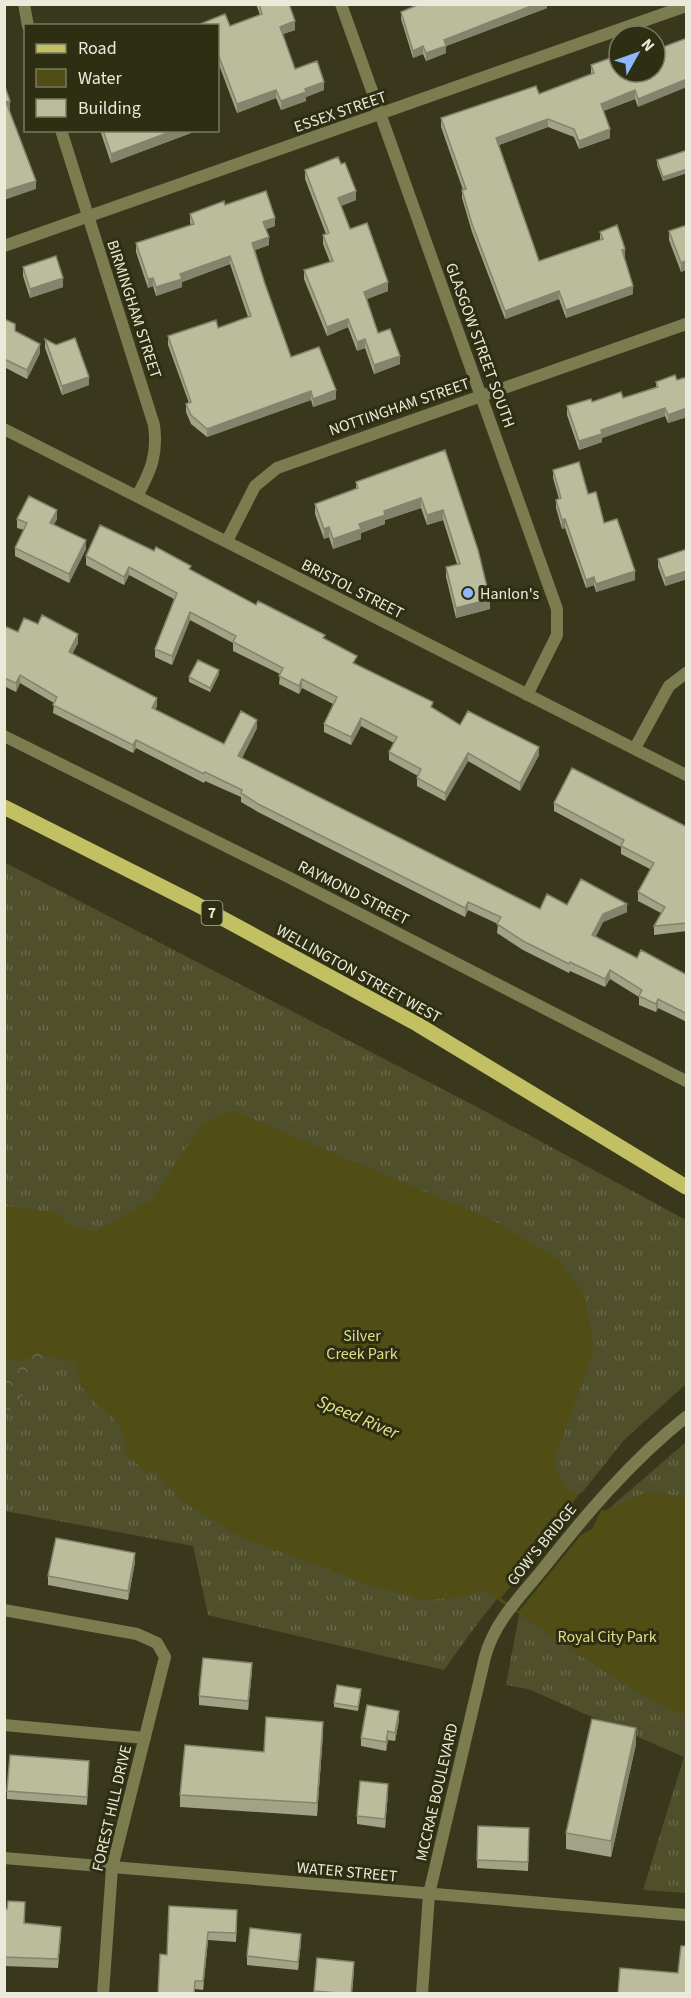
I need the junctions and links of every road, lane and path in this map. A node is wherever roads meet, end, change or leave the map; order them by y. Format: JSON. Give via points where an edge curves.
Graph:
{"nodes":[{"id":1,"x":24,"y":4,"type":"edge"},
{"id":2,"x":341,"y":4,"type":"edge"},
{"id":3,"x":687,"y":6,"type":"edge"},
{"id":4,"x":28,"y":24,"type":"edge"},
{"id":5,"x":381,"y":114,"type":"junction"},
{"id":6,"x":62,"y":132,"type":"edge"},
{"id":7,"x":88,"y":216,"type":"junction"},
{"id":8,"x":4,"y":246,"type":"edge"},
{"id":9,"x":687,"y":324,"type":"edge"},
{"id":10,"x":482,"y":396,"type":"junction"},
{"id":11,"x":4,"y":429,"type":"edge"},
{"id":12,"x":137,"y":496,"type":"junction"},
{"id":13,"x":227,"y":541,"type":"junction"},
{"id":14,"x":687,"y":673,"type":"edge"},
{"id":15,"x":527,"y":695,"type":"junction"},
{"id":16,"x":4,"y":736,"type":"edge"},
{"id":17,"x":635,"y":748,"type":"junction"},
{"id":18,"x":687,"y":775,"type":"edge"},
{"id":19,"x":4,"y":807,"type":"edge"},
{"id":20,"x":687,"y":1081,"type":"edge"},
{"id":21,"x":687,"y":1187,"type":"edge"},
{"id":22,"x":687,"y":1417,"type":"edge"},
{"id":23,"x":513,"y":1606,"type":"joint"},
{"id":24,"x":4,"y":1610,"type":"edge"},
{"id":25,"x":4,"y":1725,"type":"edge"},
{"id":26,"x":145,"y":1738,"type":"junction"},
{"id":27,"x":4,"y":1858,"type":"edge"},
{"id":28,"x":112,"y":1868,"type":"junction"},
{"id":29,"x":429,"y":1894,"type":"junction"},
{"id":30,"x":687,"y":1915,"type":"edge"},
{"id":31,"x":103,"y":1994,"type":"edge"},
{"id":32,"x":422,"y":1994,"type":"edge"}],
"edges":[{"from":1,"to":4,"type":"street"},
{"from":2,"to":5,"type":"street","name":"GLASGOW STREET SOUTH"},
{"from":3,"to":5,"type":"street","name":"ESSEX STREET"},
{"from":5,"to":7,"type":"street","name":"ESSEX STREET"},
{"from":5,"to":10,"type":"street","name":"GLASGOW STREET SOUTH"},
{"from":6,"to":7,"type":"street","name":"BIRMINGHAM STREET"},
{"from":7,"to":8,"type":"street","name":"ESSEX STREET"},
{"from":7,"to":12,"type":"street","name":"BIRMINGHAM STREET","via":[[154,425],[156,454]]},
{"from":9,"to":10,"type":"street","name":"NOTTINGHAM STREET"},
{"from":10,"to":13,"type":"street","name":"NOTTINGHAM STREET","via":[[277,468],[249,495]]},
{"from":10,"to":15,"type":"street","name":"GLASGOW STREET SOUTH","via":[[557,609],[557,635]]},
{"from":11,"to":12,"type":"street","name":"BRISTOL STREET"},
{"from":12,"to":13,"type":"street","name":"BRISTOL STREET"},
{"from":13,"to":15,"type":"street","name":"BRISTOL STREET"},
{"from":14,"to":17,"type":"street","via":[[669,686]]},
{"from":15,"to":17,"type":"street","name":"BRISTOL STREET"},
{"from":16,"to":20,"type":"street","name":"RAYMOND STREET"},
{"from":17,"to":18,"type":"street","name":"BRISTOL STREET"},
{"from":19,"to":21,"type":"main road","name":"WELLINGTON STREET WEST","number":"7","via":[[196,904],[417,1024]]},
{"from":22,"to":23,"type":"street","name":"GOW'S BRIDGE","via":[[629,1467]]},
{"from":23,"to":29,"type":"street","name":"MCCRAE BOULEVARD","via":[[494,1629],[485,1657]]},
{"from":24,"to":26,"type":"street","name":"FOREST HILL DRIVE","via":[[137,1634],[157,1643],[165,1657]]},
{"from":25,"to":26,"type":"street","name":"FOREST HILL DRIVE"},
{"from":26,"to":28,"type":"street","name":"FOREST HILL DRIVE"},
{"from":27,"to":28,"type":"street","name":"WATER STREET"},
{"from":28,"to":29,"type":"street","name":"WATER STREET"},
{"from":28,"to":31,"type":"street","name":"FOREST HILL DRIVE"},
{"from":29,"to":30,"type":"street","name":"WATER STREET"},
{"from":29,"to":32,"type":"street","name":"MCCRAE BOULEVARD"}]}
